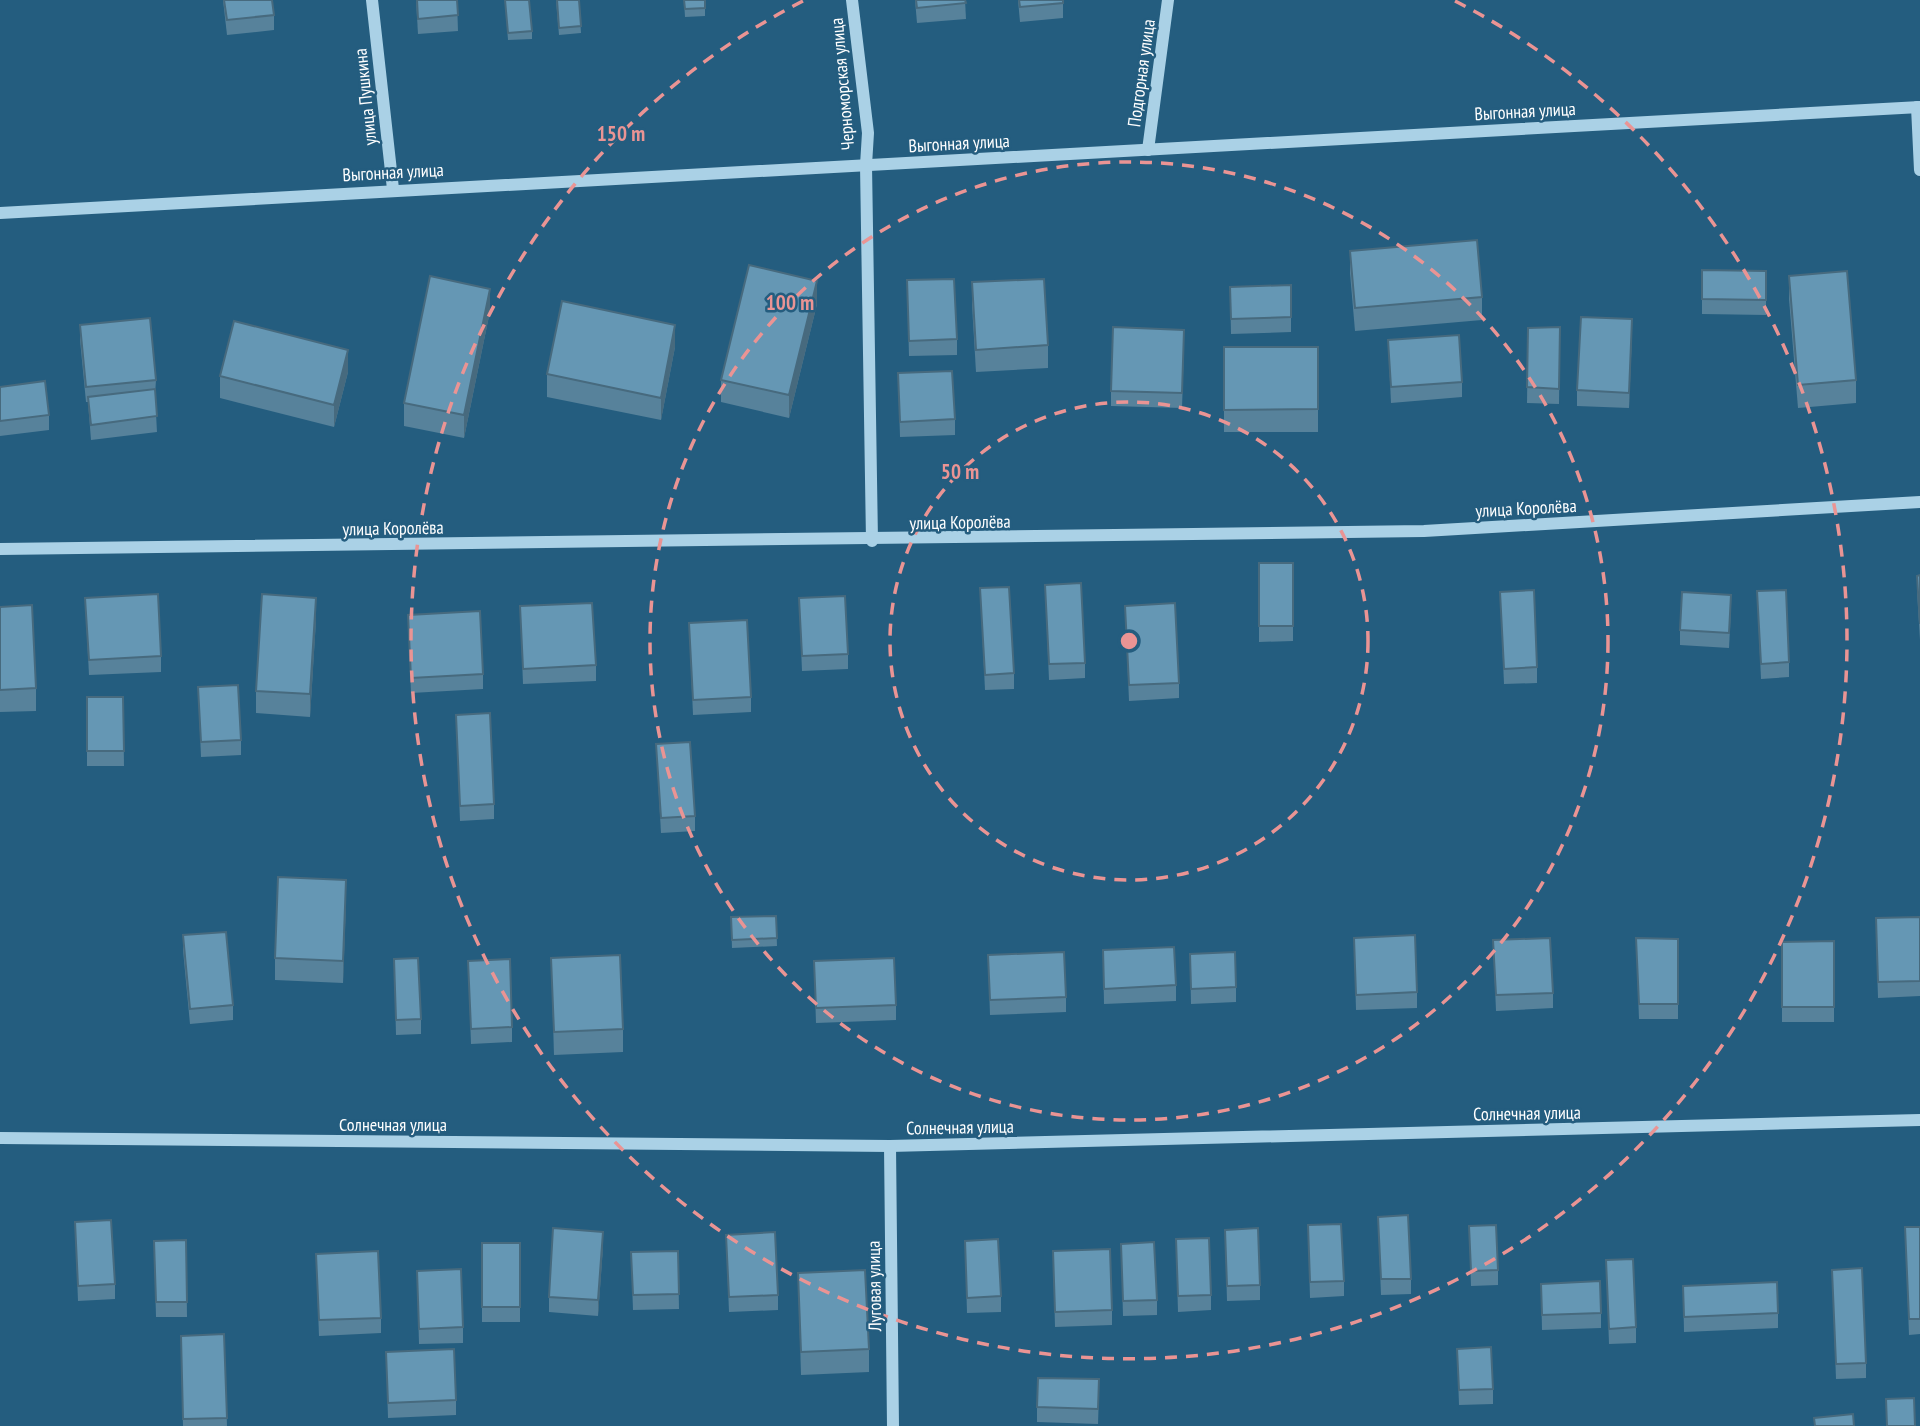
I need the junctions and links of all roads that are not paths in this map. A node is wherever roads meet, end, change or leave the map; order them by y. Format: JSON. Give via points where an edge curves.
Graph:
{"nodes":[{"id":1,"x":372,"y":0,"type":"edge"},
{"id":2,"x":852,"y":0,"type":"edge"},
{"id":3,"x":1168,"y":0,"type":"edge"},
{"id":4,"x":1919,"y":107,"type":"edge"},
{"id":5,"x":1148,"y":150,"type":"junction"},
{"id":6,"x":866,"y":165,"type":"junction"},
{"id":7,"x":1920,"y":170,"type":"edge"},
{"id":8,"x":393,"y":189,"type":"junction"},
{"id":9,"x":0,"y":213,"type":"edge"},
{"id":10,"x":1920,"y":502,"type":"edge"},
{"id":11,"x":873,"y":541,"type":"junction"},
{"id":12,"x":0,"y":549,"type":"edge"},
{"id":13,"x":1920,"y":1120,"type":"edge"},
{"id":14,"x":0,"y":1138,"type":"edge"},
{"id":15,"x":890,"y":1146,"type":"junction"},
{"id":16,"x":893,"y":1426,"type":"edge"}],
"edges":[{"from":1,"to":8,"type":"street","name":"улица Пушкина"},
{"from":2,"to":6,"type":"street","name":"Черноморская улица","via":[[868,133]]},
{"from":3,"to":5,"type":"street","name":"Подгорная улица"},
{"from":4,"to":5,"type":"street","name":"Выгонная улица"},
{"from":4,"to":7,"type":"street"},
{"from":5,"to":6,"type":"street","name":"Выгонная улица"},
{"from":6,"to":8,"type":"street","name":"Выгонная улица"},
{"from":6,"to":11,"type":"street","name":"Черноморская улица"},
{"from":8,"to":9,"type":"street","name":"Выгонная улица"},
{"from":10,"to":11,"type":"street","name":"улица Королёва","via":[[1424,531]]},
{"from":11,"to":12,"type":"street","name":"улица Королёва"},
{"from":13,"to":15,"type":"street","name":"Солнечная улица"},
{"from":14,"to":15,"type":"street","name":"Солнечная улица"},
{"from":15,"to":16,"type":"street","name":"Луговая улица"}]}
